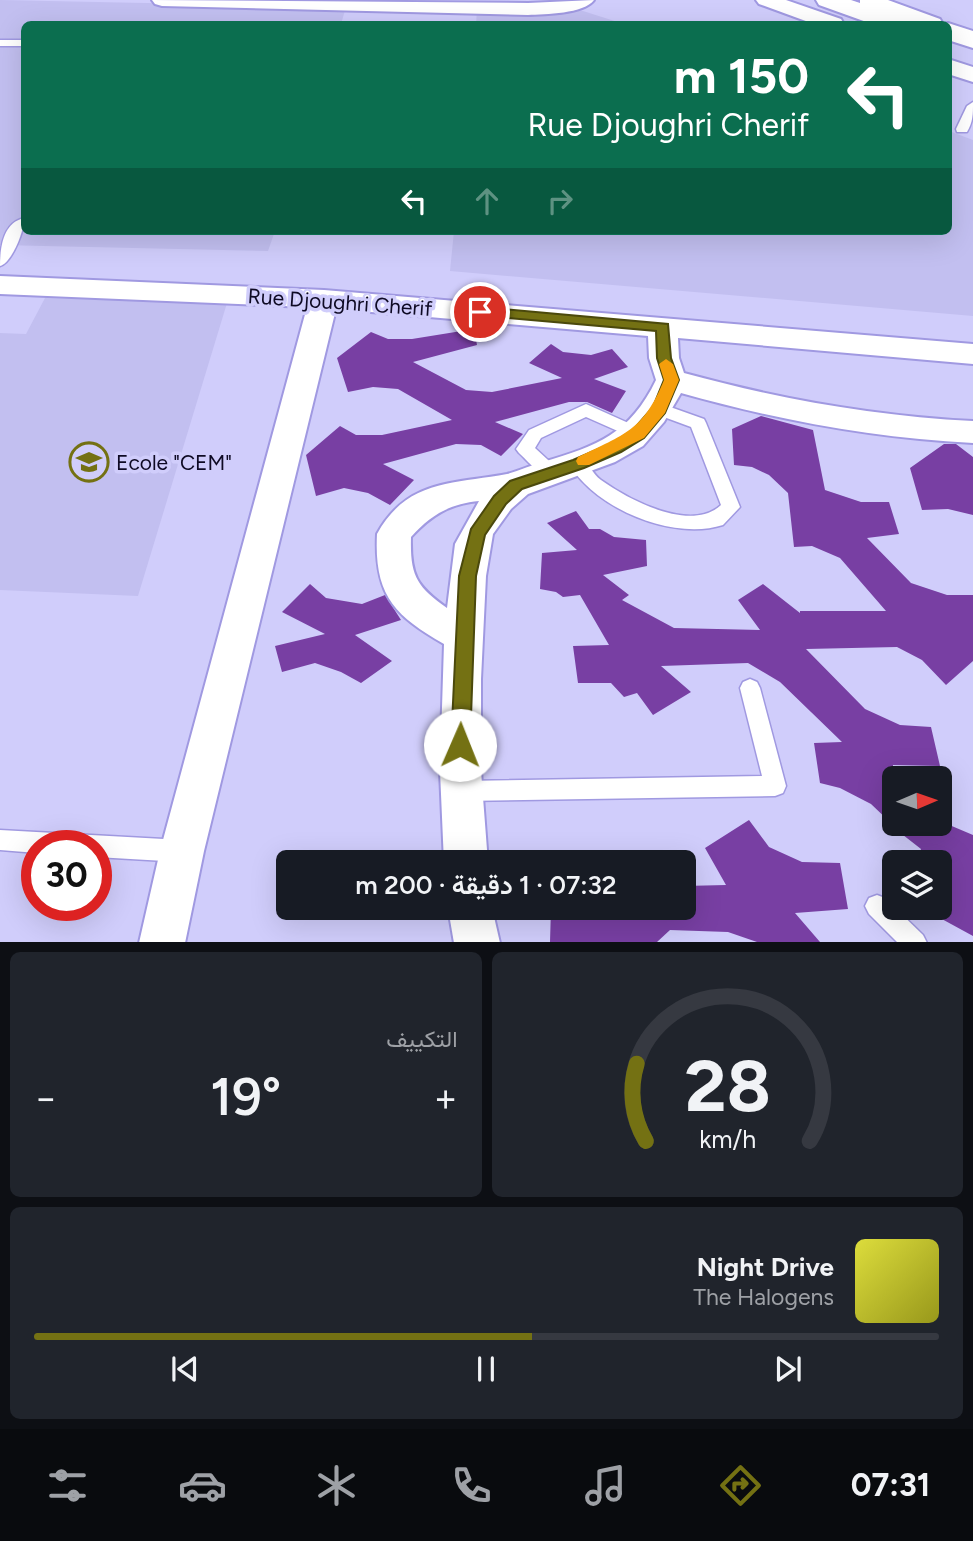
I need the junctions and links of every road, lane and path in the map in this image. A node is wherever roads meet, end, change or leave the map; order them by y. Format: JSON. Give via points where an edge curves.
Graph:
{"nodes":[{"id":1,"x":162,"y":0,"type":"edge"},
{"id":2,"x":178,"y":0,"type":"edge"},
{"id":3,"x":584,"y":0,"type":"edge"},
{"id":4,"x":766,"y":0,"type":"edge"},
{"id":5,"x":828,"y":0,"type":"edge"},
{"id":6,"x":866,"y":0,"type":"edge"},
{"id":7,"x":256,"y":1,"type":"edge"},
{"id":8,"x":480,"y":3,"type":"edge"},
{"id":9,"x":825,"y":21,"type":"edge"},
{"id":10,"x":886,"y":21,"type":"edge"},
{"id":11,"x":923,"y":21,"type":"edge"},
{"id":12,"x":952,"y":32,"type":"edge"},
{"id":13,"x":973,"y":40,"type":"edge"},
{"id":14,"x":0,"y":43,"type":"edge"},
{"id":15,"x":21,"y":43,"type":"edge"},
{"id":16,"x":952,"y":46,"type":"edge"},
{"id":17,"x":973,"y":54,"type":"edge"},
{"id":18,"x":952,"y":67,"type":"edge"},
{"id":19,"x":973,"y":75,"type":"edge"},
{"id":20,"x":973,"y":106,"type":"edge"},
{"id":21,"x":962,"y":129,"type":"dead end"},
{"id":22,"x":21,"y":223,"type":"edge"},
{"id":23,"x":0,"y":262,"type":"edge"},
{"id":24,"x":0,"y":285,"type":"edge"},
{"id":25,"x":324,"y":299,"type":"junction"},
{"id":26,"x":663,"y":327,"type":"junction"},
{"id":27,"x":973,"y":354,"type":"edge"},
{"id":28,"x":656,"y":408,"type":"junction"},
{"id":29,"x":973,"y":432,"type":"edge"},
{"id":30,"x":565,"y":468,"type":"junction"},
{"id":31,"x":516,"y":485,"type":"junction"},
{"id":32,"x":464,"y":637,"type":"junction"},
{"id":33,"x":750,"y":688,"type":"dead end"},
{"id":34,"x":461,"y":791,"type":"junction"},
{"id":35,"x":0,"y":840,"type":"edge"},
{"id":36,"x":21,"y":841,"type":"edge"},
{"id":37,"x":112,"y":847,"type":"edge"},
{"id":38,"x":465,"y":850,"type":"edge"},
{"id":39,"x":182,"y":851,"type":"junction"},
{"id":40,"x":877,"y":906,"type":"dead end"},
{"id":41,"x":472,"y":920,"type":"edge"},
{"id":42,"x":162,"y":942,"type":"edge"},
{"id":43,"x":477,"y":942,"type":"edge"},
{"id":44,"x":914,"y":942,"type":"edge"}],
"edges":[{"from":1,"to":2,"type":"street"},
{"from":2,"to":7,"type":"street"},
{"from":3,"to":8,"type":"street","via":[[544,8]]},
{"from":4,"to":9,"type":"street"},
{"from":5,"to":10,"type":"main road"},
{"from":6,"to":11,"type":"main road"},
{"from":7,"to":8,"type":"street"},
{"from":12,"to":13,"type":"main road"},
{"from":14,"to":15,"type":"lane"},
{"from":16,"to":17,"type":"main road"},
{"from":18,"to":19,"type":"street"},
{"from":20,"to":21,"type":"lane"},
{"from":22,"to":23,"type":"lane"},
{"from":24,"to":25,"type":"street","name":"Rue Djoughri Cherif"},
{"from":25,"to":26,"type":"street","name":"Rue Djoughri Cherif"},
{"from":25,"to":39,"type":"street"},
{"from":26,"to":27,"type":"street","name":"Rue Djoughri Cherif"},
{"from":26,"to":28,"type":"street","via":[[664,358]]},
{"from":28,"to":29,"type":"street","via":[[745,401],[906,427]]},
{"from":28,"to":30,"type":"street","via":[[615,448]]},
{"from":28,"to":30,"type":"lane","via":[[586,410],[535,434],[525,449]]},
{"from":28,"to":30,"type":"lane","via":[[698,423],[732,507],[718,520],[674,522],[642,512]]},
{"from":30,"to":31,"type":"street"},
{"from":31,"to":32,"type":"street","via":[[477,534],[468,576]]},
{"from":31,"to":32,"type":"street","via":[[432,500],[394,534],[397,578],[408,595],[436,622]]},
{"from":32,"to":34,"type":"street"},
{"from":33,"to":34,"type":"lane","via":[[775,786]]},
{"from":34,"to":38,"type":"street"},
{"from":35,"to":36,"type":"lane"},
{"from":37,"to":39,"type":"lane"},
{"from":39,"to":42,"type":"street"},
{"from":40,"to":44,"type":"lane"},
{"from":41,"to":43,"type":"street"}]}
